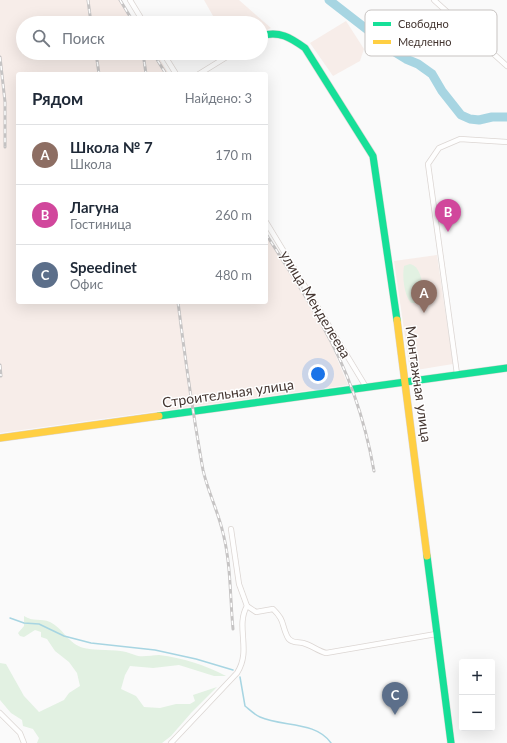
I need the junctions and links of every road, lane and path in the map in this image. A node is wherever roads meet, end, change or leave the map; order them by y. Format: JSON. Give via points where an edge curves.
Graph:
{"nodes":[{"id":1,"x":130,"y":0,"type":"edge"},
{"id":2,"x":434,"y":0,"type":"edge"},
{"id":3,"x":445,"y":10,"type":"edge"},
{"id":4,"x":140,"y":16,"type":"edge"},
{"id":5,"x":268,"y":33,"type":"edge"},
{"id":6,"x":496,"y":56,"type":"edge"},
{"id":7,"x":167,"y":60,"type":"edge"},
{"id":8,"x":222,"y":60,"type":"edge"},
{"id":9,"x":507,"y":66,"type":"edge"},
{"id":10,"x":175,"y":72,"type":"edge"},
{"id":11,"x":202,"y":72,"type":"edge"},
{"id":12,"x":507,"y":142,"type":"edge"},
{"id":13,"x":268,"y":225,"type":"edge"},
{"id":14,"x":507,"y":368,"type":"edge"},
{"id":15,"x":457,"y":374,"type":"junction"},
{"id":16,"x":406,"y":381,"type":"junction"},
{"id":17,"x":366,"y":387,"type":"junction"},
{"id":18,"x":0,"y":438,"type":"edge"},
{"id":19,"x":231,"y":529,"type":"dead end"},
{"id":20,"x":247,"y":606,"type":"junction"},
{"id":21,"x":436,"y":634,"type":"junction"},
{"id":22,"x":1,"y":715,"type":"edge"},
{"id":23,"x":24,"y":743,"type":"edge"},
{"id":24,"x":171,"y":743,"type":"edge"},
{"id":25,"x":451,"y":743,"type":"edge"}],
"edges":[{"from":1,"to":4,"type":"street"},
{"from":2,"to":3,"type":"street"},
{"from":5,"to":16,"type":"street","name":"Монтажная улица","via":[[288,36],[305,48],[372,156]]},
{"from":6,"to":9,"type":"street"},
{"from":7,"to":10,"type":"street"},
{"from":8,"to":11,"type":"street"},
{"from":12,"to":15,"type":"street","via":[[460,139],[439,148],[428,164]]},
{"from":13,"to":17,"type":"street","name":"улица Менделеева"},
{"from":14,"to":15,"type":"street","name":"Строительная улица"},
{"from":15,"to":16,"type":"street","name":"Строительная улица"},
{"from":16,"to":17,"type":"street","name":"Строительная улица"},
{"from":16,"to":21,"type":"street","name":"Монтажная улица"},
{"from":17,"to":18,"type":"street","name":"Строительная улица"},
{"from":19,"to":20,"type":"street","via":[[239,584]]},
{"from":20,"to":21,"type":"street","via":[[256,612],[273,609],[282,618],[288,638],[295,643],[304,643],[326,653]]},
{"from":20,"to":24,"type":"street","via":[[243,622],[244,660],[241,666]]},
{"from":21,"to":25,"type":"street","name":"Монтажная улица"},
{"from":22,"to":23,"type":"street","via":[[20,733]]}]}
